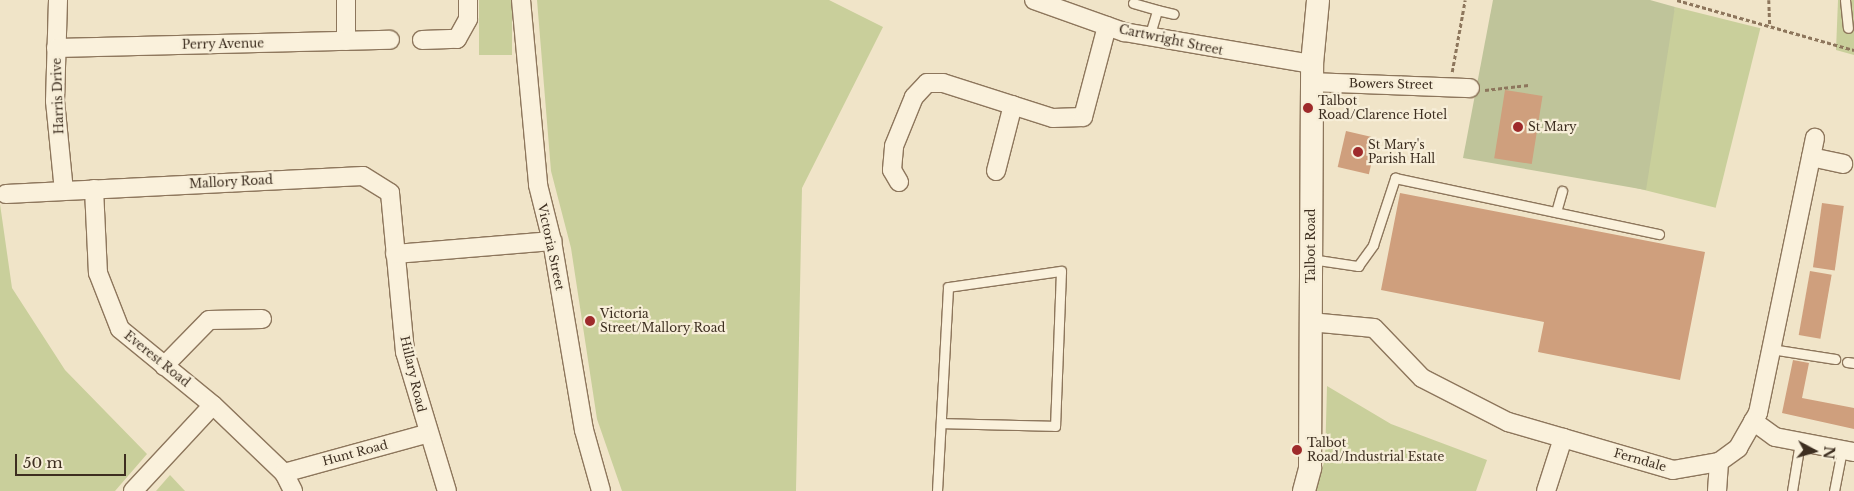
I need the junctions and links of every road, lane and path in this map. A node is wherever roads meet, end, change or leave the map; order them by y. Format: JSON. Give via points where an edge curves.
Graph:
{"nodes":[{"id":1,"x":58,"y":0,"type":"edge"},
{"id":2,"x":346,"y":0,"type":"edge"},
{"id":3,"x":468,"y":0,"type":"edge"},
{"id":4,"x":521,"y":0,"type":"edge"},
{"id":5,"x":1034,"y":0,"type":"edge"},
{"id":6,"x":1318,"y":0,"type":"edge"},
{"id":7,"x":1465,"y":0,"type":"edge"},
{"id":8,"x":1677,"y":0,"type":"edge"},
{"id":9,"x":1769,"y":0,"type":"edge"},
{"id":10,"x":1845,"y":0,"type":"edge"},
{"id":11,"x":1134,"y":3,"type":"dead end"},
{"id":12,"x":1064,"y":6,"type":"edge"},
{"id":13,"x":1157,"y":10,"type":"junction"},
{"id":14,"x":1174,"y":14,"type":"dead end"},
{"id":15,"x":1107,"y":26,"type":"junction"},
{"id":16,"x":1770,"y":26,"type":"junction"},
{"id":17,"x":1848,"y":28,"type":"dead end"},
{"id":18,"x":1149,"y":37,"type":"junction"},
{"id":19,"x":390,"y":40,"type":"dead end"},
{"id":20,"x":422,"y":40,"type":"dead end"},
{"id":21,"x":346,"y":41,"type":"junction"},
{"id":22,"x":56,"y":48,"type":"junction"},
{"id":23,"x":1854,"y":50,"type":"edge"},
{"id":24,"x":1312,"y":73,"type":"junction"},
{"id":25,"x":1450,"y":85,"type":"junction"},
{"id":26,"x":1529,"y":85,"type":"dead end"},
{"id":27,"x":1470,"y":88,"type":"joint"},
{"id":28,"x":1013,"y":105,"type":"junction"},
{"id":29,"x":1815,"y":138,"type":"dead end"},
{"id":30,"x":1811,"y":157,"type":"junction"},
{"id":31,"x":1843,"y":164,"type":"dead end"},
{"id":32,"x":996,"y":171,"type":"dead end"},
{"id":33,"x":899,"y":182,"type":"dead end"},
{"id":34,"x":94,"y":189,"type":"junction"},
{"id":35,"x":64,"y":191,"type":"junction"},
{"id":36,"x":1562,"y":191,"type":"dead end"},
{"id":37,"x":6,"y":194,"type":"dead end"},
{"id":38,"x":1556,"y":212,"type":"junction"},
{"id":39,"x":1659,"y":234,"type":"dead end"},
{"id":40,"x":552,"y":241,"type":"junction"},
{"id":41,"x":395,"y":254,"type":"junction"},
{"id":42,"x":1311,"y":259,"type":"junction"},
{"id":43,"x":262,"y":319,"type":"dead end"},
{"id":44,"x":1310,"y":322,"type":"junction"},
{"id":45,"x":1771,"y":349,"type":"junction"},
{"id":46,"x":1835,"y":359,"type":"dead end"},
{"id":47,"x":164,"y":366,"type":"junction"},
{"id":48,"x":213,"y":405,"type":"junction"},
{"id":49,"x":1753,"y":421,"type":"junction"},
{"id":50,"x":941,"y":423,"type":"junction"},
{"id":51,"x":426,"y":434,"type":"junction"},
{"id":52,"x":1562,"y":438,"type":"junction"},
{"id":53,"x":1800,"y":442,"type":"junction"},
{"id":54,"x":1848,"y":451,"type":"edge"},
{"id":55,"x":1719,"y":462,"type":"junction"},
{"id":56,"x":284,"y":473,"type":"junction"},
{"id":57,"x":132,"y":491,"type":"edge"},
{"id":58,"x":293,"y":491,"type":"edge"},
{"id":59,"x":447,"y":491,"type":"edge"},
{"id":60,"x":601,"y":491,"type":"edge"},
{"id":61,"x":937,"y":491,"type":"edge"},
{"id":62,"x":1304,"y":491,"type":"edge"},
{"id":63,"x":1546,"y":491,"type":"edge"},
{"id":64,"x":1717,"y":491,"type":"edge"},
{"id":65,"x":1792,"y":491,"type":"edge"},
{"id":66,"x":1834,"y":491,"type":"edge"}],
"edges":[{"from":1,"to":22,"type":"street","name":"Harris Drive"},
{"from":2,"to":21,"type":"street"},
{"from":3,"to":20,"type":"street","via":[[468,20],[457,39]]},
{"from":4,"to":40,"type":"street","name":"Victoria Street","via":[[538,185]]},
{"from":5,"to":12,"type":"street","name":"Cartwright Street"},
{"from":6,"to":24,"type":"street","name":"Talbot Road"},
{"from":7,"to":25,"type":"path"},
{"from":8,"to":16,"type":"path"},
{"from":9,"to":16,"type":"path"},
{"from":10,"to":17,"type":"lane"},
{"from":11,"to":13,"type":"lane"},
{"from":12,"to":15,"type":"street","name":"Cartwright Street"},
{"from":13,"to":14,"type":"lane"},
{"from":13,"to":18,"type":"lane"},
{"from":15,"to":18,"type":"street","name":"Cartwright Street"},
{"from":15,"to":28,"type":"street","via":[[1083,117],[1053,118]]},
{"from":16,"to":23,"type":"path"},
{"from":18,"to":24,"type":"street","name":"Cartwright Street"},
{"from":19,"to":21,"type":"street","name":"Perry Avenue"},
{"from":21,"to":22,"type":"street","name":"Perry Avenue"},
{"from":22,"to":35,"type":"street","name":"Harris Drive"},
{"from":24,"to":25,"type":"street","name":"Bowers Street"},
{"from":24,"to":42,"type":"street","name":"Talbot Road"},
{"from":25,"to":27,"type":"street","name":"Bowers Street"},
{"from":26,"to":27,"type":"path","via":[[1519,83],[1500,91]]},
{"from":28,"to":32,"type":"street"},
{"from":28,"to":33,"type":"street","via":[[927,83],[914,97],[894,146],[892,170]]},
{"from":29,"to":30,"type":"street","name":"Ferndale"},
{"from":30,"to":31,"type":"street"},
{"from":30,"to":45,"type":"street","name":"Ferndale"},
{"from":34,"to":35,"type":"street","name":"Mallory Road"},
{"from":34,"to":41,"type":"street","name":"Mallory Road","via":[[363,176],[390,193]]},
{"from":34,"to":47,"type":"street","name":"Everest Road","via":[[98,274],[120,330]]},
{"from":35,"to":37,"type":"street","name":"Mallory Road"},
{"from":36,"to":38,"type":"lane"},
{"from":38,"to":39,"type":"lane"},
{"from":38,"to":42,"type":"lane","via":[[1395,178],[1374,245],[1358,266]]},
{"from":40,"to":41,"type":"street"},
{"from":40,"to":60,"type":"street","name":"Victoria Street","via":[[584,430]]},
{"from":41,"to":51,"type":"street","name":"Hillary Road","via":[[405,352]]},
{"from":42,"to":44,"type":"street","name":"Talbot Road"},
{"from":43,"to":47,"type":"street","via":[[208,320]]},
{"from":44,"to":52,"type":"street","name":"Ferndale","via":[[1374,328],[1422,378],[1508,422]]},
{"from":44,"to":62,"type":"street","name":"Talbot Road","via":[[1310,468]]},
{"from":45,"to":46,"type":"lane"},
{"from":45,"to":49,"type":"street","name":"Ferndale"},
{"from":47,"to":48,"type":"street","name":"Everest Road"},
{"from":48,"to":56,"type":"street","name":"Everest Road"},
{"from":48,"to":57,"type":"street"},
{"from":49,"to":53,"type":"street","via":[[1775,436]]},
{"from":49,"to":55,"type":"street","name":"Ferndale","via":[[1738,448]]},
{"from":50,"to":50,"type":"lane","via":[[948,287],[1061,271],[1055,426]]},
{"from":50,"to":61,"type":"lane"},
{"from":51,"to":56,"type":"street","name":"Hunt Road"},
{"from":51,"to":59,"type":"street","name":"Hillary Road"},
{"from":52,"to":55,"type":"street","name":"Ferndale","via":[[1673,470]]},
{"from":52,"to":63,"type":"street"},
{"from":53,"to":54,"type":"street"},
{"from":53,"to":65,"type":"lane"},
{"from":54,"to":66,"type":"lane"},
{"from":55,"to":64,"type":"street"},
{"from":56,"to":58,"type":"street","name":"Everest Road"}]}
